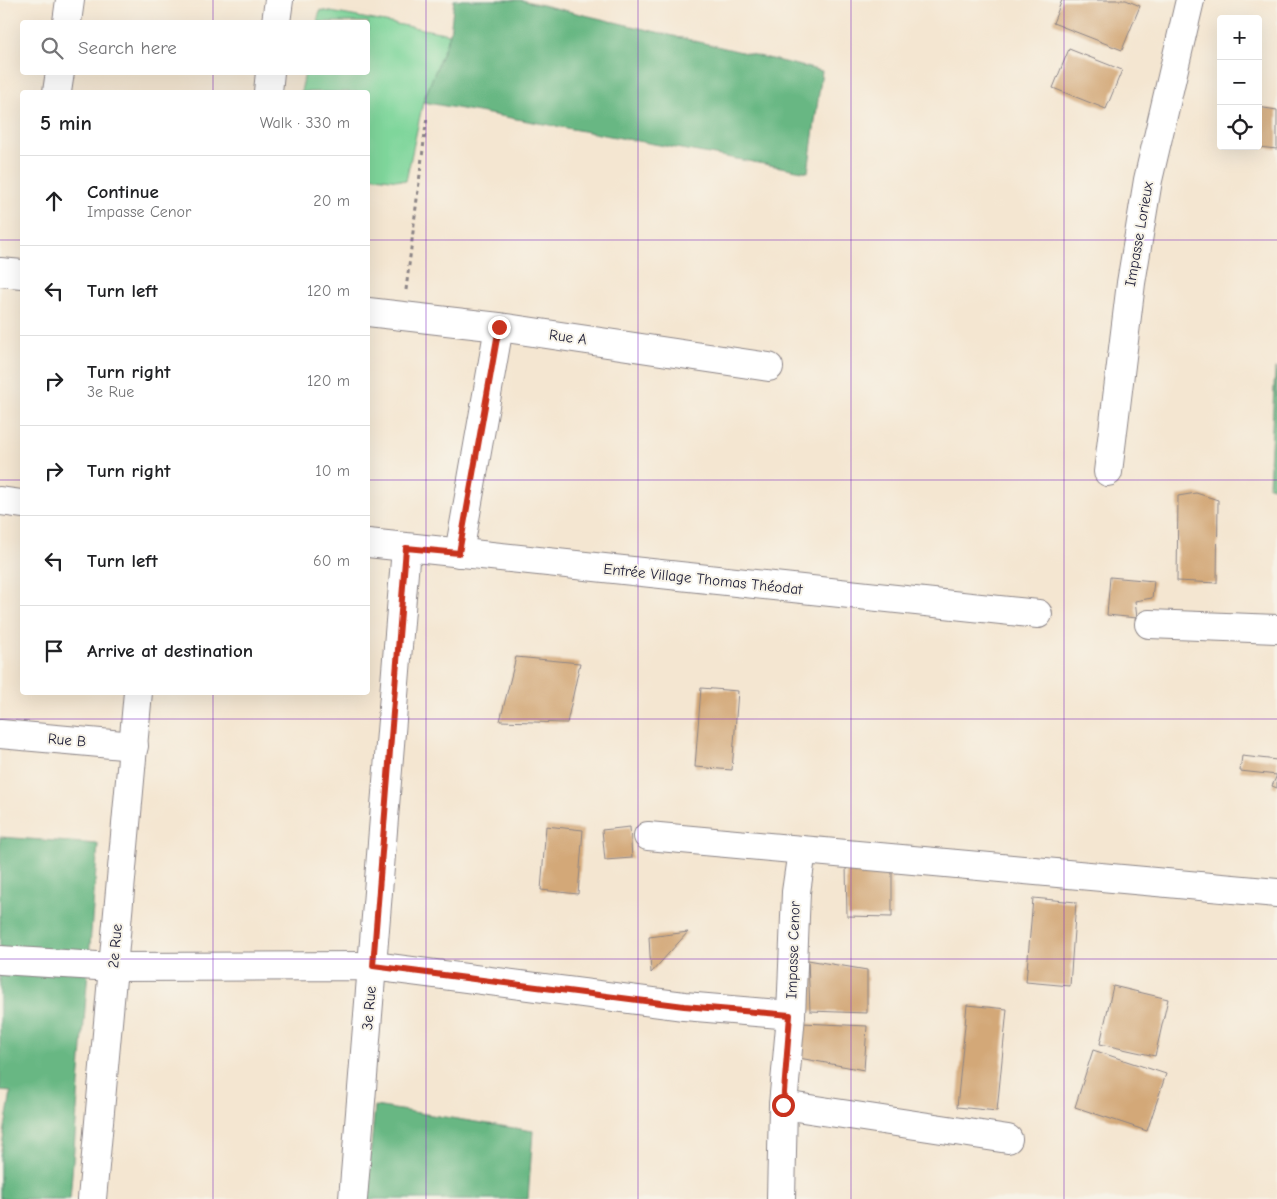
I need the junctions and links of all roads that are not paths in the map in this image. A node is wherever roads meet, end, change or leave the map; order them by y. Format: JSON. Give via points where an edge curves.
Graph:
{"nodes":[{"id":1,"x":70,"y":0,"type":"edge"},
{"id":2,"x":279,"y":0,"type":"edge"},
{"id":3,"x":1190,"y":0,"type":"edge"},
{"id":4,"x":67,"y":20,"type":"edge"},
{"id":5,"x":276,"y":20,"type":"edge"},
{"id":6,"x":60,"y":75,"type":"edge"},
{"id":7,"x":270,"y":75,"type":"edge"},
{"id":8,"x":57,"y":90,"type":"edge"},
{"id":9,"x":268,"y":90,"type":"edge"},
{"id":10,"x":0,"y":272,"type":"edge"},
{"id":11,"x":20,"y":274,"type":"edge"},
{"id":12,"x":370,"y":312,"type":"edge"},
{"id":13,"x":499,"y":327,"type":"junction"},
{"id":14,"x":768,"y":367,"type":"dead end"},
{"id":15,"x":1108,"y":472,"type":"dead end"},
{"id":16,"x":0,"y":501,"type":"edge"},
{"id":17,"x":20,"y":504,"type":"edge"},
{"id":18,"x":370,"y":543,"type":"edge"},
{"id":19,"x":406,"y":548,"type":"junction"},
{"id":20,"x":459,"y":553,"type":"junction"},
{"id":21,"x":1038,"y":614,"type":"dead end"},
{"id":22,"x":1149,"y":624,"type":"dead end"},
{"id":23,"x":1277,"y":629,"type":"edge"},
{"id":24,"x":138,"y":695,"type":"edge"},
{"id":25,"x":0,"y":734,"type":"edge"},
{"id":26,"x":134,"y":746,"type":"junction"},
{"id":27,"x":648,"y":836,"type":"dead end"},
{"id":28,"x":802,"y":851,"type":"junction"},
{"id":29,"x":1277,"y":893,"type":"edge"},
{"id":30,"x":0,"y":960,"type":"edge"},
{"id":31,"x":373,"y":966,"type":"junction"},
{"id":32,"x":113,"y":967,"type":"junction"},
{"id":33,"x":790,"y":1015,"type":"junction"},
{"id":34,"x":783,"y":1105,"type":"junction"},
{"id":35,"x":1008,"y":1139,"type":"dead end"},
{"id":36,"x":92,"y":1199,"type":"edge"},
{"id":37,"x":353,"y":1199,"type":"edge"},
{"id":38,"x":781,"y":1199,"type":"edge"}],
"edges":[{"from":1,"to":4,"type":"street"},
{"from":2,"to":5,"type":"street"},
{"from":3,"to":15,"type":"street","name":"Impasse Lorieux","via":[[1148,180],[1131,283]]},
{"from":6,"to":8,"type":"street"},
{"from":7,"to":9,"type":"street"},
{"from":10,"to":11,"type":"street"},
{"from":12,"to":13,"type":"street","name":"Rue A"},
{"from":13,"to":14,"type":"street","name":"Rue A"},
{"from":13,"to":20,"type":"street"},
{"from":16,"to":17,"type":"street"},
{"from":18,"to":19,"type":"street","name":"Entrée Village Thomas Théodat"},
{"from":19,"to":20,"type":"street","name":"Entrée Village Thomas Théodat"},
{"from":19,"to":31,"type":"street","name":"3e Rue"},
{"from":20,"to":21,"type":"street","name":"Entrée Village Thomas Théodat"},
{"from":22,"to":23,"type":"street"},
{"from":24,"to":26,"type":"street","name":"2e Rue"},
{"from":25,"to":26,"type":"street","name":"Rue B"},
{"from":26,"to":32,"type":"street","name":"2e Rue"},
{"from":27,"to":28,"type":"street"},
{"from":28,"to":29,"type":"street"},
{"from":28,"to":33,"type":"street","name":"Impasse Cenor","via":[[796,892]]},
{"from":30,"to":32,"type":"street"},
{"from":31,"to":32,"type":"street"},
{"from":31,"to":33,"type":"street","via":[[684,1006]]},
{"from":31,"to":37,"type":"street","name":"3e Rue"},
{"from":32,"to":36,"type":"street","name":"2e Rue"},
{"from":33,"to":34,"type":"street","name":"Impasse Cenor"},
{"from":34,"to":35,"type":"street"},
{"from":34,"to":38,"type":"street","name":"Impasse Cenor"}]}
